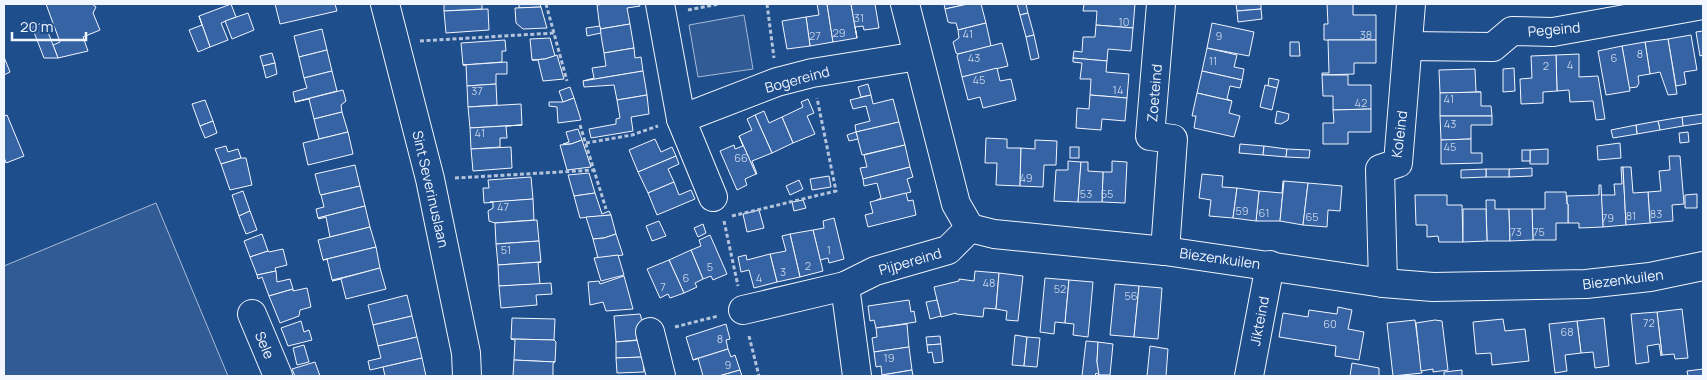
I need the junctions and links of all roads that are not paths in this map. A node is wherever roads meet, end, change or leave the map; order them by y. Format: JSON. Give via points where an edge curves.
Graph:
{"nodes":[{"id":1,"x":385,"y":4,"type":"edge"},
{"id":2,"x":905,"y":4,"type":"edge"},
{"id":3,"x":1161,"y":4,"type":"edge"},
{"id":4,"x":1411,"y":4,"type":"edge"},
{"id":5,"x":1703,"y":5,"type":"edge"},
{"id":6,"x":661,"y":9,"type":"edge"},
{"id":7,"x":1408,"y":46,"type":"junction"},
{"id":8,"x":918,"y":56,"type":"junction"},
{"id":9,"x":681,"y":119,"type":"junction"},
{"id":10,"x":718,"y":207,"type":"road end"},
{"id":11,"x":970,"y":228,"type":"junction"},
{"id":12,"x":1165,"y":251,"type":"junction"},
{"id":13,"x":1270,"y":265,"type":"junction"},
{"id":14,"x":1703,"y":266,"type":"edge"},
{"id":15,"x":1383,"y":283,"type":"junction"},
{"id":16,"x":845,"y":286,"type":"junction"},
{"id":17,"x":743,"y":310,"type":"road end"},
{"id":18,"x":252,"y":314,"type":"dead end"},
{"id":19,"x":650,"y":332,"type":"road end"},
{"id":20,"x":278,"y":376,"type":"edge"},
{"id":21,"x":467,"y":376,"type":"edge"},
{"id":22,"x":661,"y":376,"type":"edge"},
{"id":23,"x":857,"y":376,"type":"edge"},
{"id":24,"x":1249,"y":376,"type":"edge"}],
"edges":[{"from":1,"to":21,"type":"street","name":"Sint Severinuslaan","via":[[430,179],[466,353]]},
{"from":2,"to":8,"type":"street"},
{"from":3,"to":12,"type":"street","name":"Zoeteind","via":[[1150,136],[1173,139]]},
{"from":4,"to":7,"type":"street","name":"Koleind"},
{"from":5,"to":7,"type":"street","name":"Pegeind","via":[[1553,32],[1512,31],[1493,47]]},
{"from":6,"to":9,"type":"street"},
{"from":7,"to":15,"type":"street","name":"Koleind","via":[[1398,163],[1380,169]]},
{"from":8,"to":9,"type":"street","name":"Bogereind","via":[[812,73],[777,82]]},
{"from":8,"to":11,"type":"street","via":[[956,204]]},
{"from":9,"to":10,"type":"street"},
{"from":11,"to":12,"type":"street","name":"Biezenkuilen","via":[[994,234]]},
{"from":11,"to":16,"type":"street","name":"Pijpereind","via":[[948,250],[875,271]]},
{"from":12,"to":13,"type":"street","name":"Biezenkuilen"},
{"from":13,"to":15,"type":"street","name":"Biezenkuilen"},
{"from":13,"to":24,"type":"street","name":"Jikteind"},
{"from":14,"to":15,"type":"street","name":"Biezenkuilen","via":[[1650,277],[1586,284],[1433,287]]},
{"from":16,"to":17,"type":"street","name":"Pijpereind"},
{"from":16,"to":23,"type":"street"},
{"from":18,"to":20,"type":"street","name":"Sele"},
{"from":19,"to":22,"type":"street"}]}
